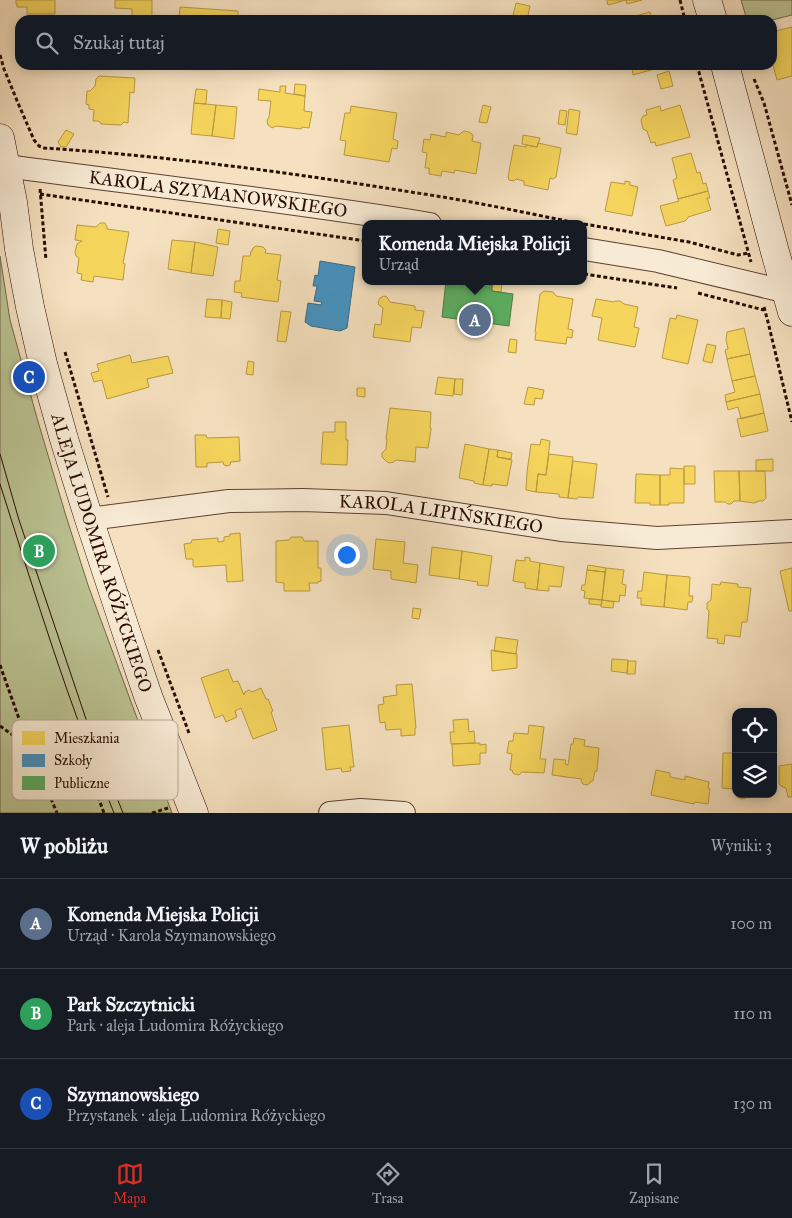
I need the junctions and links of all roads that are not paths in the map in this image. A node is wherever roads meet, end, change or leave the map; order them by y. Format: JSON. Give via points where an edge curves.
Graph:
{"nodes":[{"id":1,"x":707,"y":0,"type":"edge"},
{"id":2,"x":712,"y":15,"type":"edge"},
{"id":3,"x":726,"y":70,"type":"edge"},
{"id":4,"x":0,"y":138,"type":"edge"},
{"id":5,"x":6,"y":166,"type":"junction"},
{"id":6,"x":406,"y":220,"type":"edge"},
{"id":7,"x":587,"y":249,"type":"edge"},
{"id":8,"x":783,"y":300,"type":"edge"},
{"id":9,"x":89,"y":519,"type":"junction"},
{"id":10,"x":792,"y":531,"type":"edge"},
{"id":11,"x":155,"y":720,"type":"edge"},
{"id":12,"x":178,"y":794,"type":"edge"},
{"id":13,"x":183,"y":810,"type":"edge"},
{"id":14,"x":330,"y":813,"type":"edge"},
{"id":15,"x":404,"y":813,"type":"edge"}],
"edges":[{"from":1,"to":2,"type":"street"},
{"from":3,"to":8,"type":"street"},
{"from":4,"to":5,"type":"street","name":"ALEJA LUDOMIRA RÓŻYCKIEGO"},
{"from":5,"to":6,"type":"street","name":"KAROLA SZYMANOWSKIEGO"},
{"from":5,"to":9,"type":"street","name":"ALEJA LUDOMIRA RÓŻYCKIEGO","via":[[36,338]]},
{"from":7,"to":8,"type":"street","via":[[658,261]]},
{"from":9,"to":10,"type":"street","name":"KAROLA LIPIŃSKIEGO","via":[[229,501],[303,500],[386,503],[561,530],[657,538]]},
{"from":9,"to":11,"type":"street","name":"ALEJA LUDOMIRA RÓŻYCKIEGO"},
{"from":12,"to":13,"type":"street","name":"ALEJA LUDOMIRA RÓŻYCKIEGO"},
{"from":14,"to":15,"type":"street","via":[[361,810]]}]}
